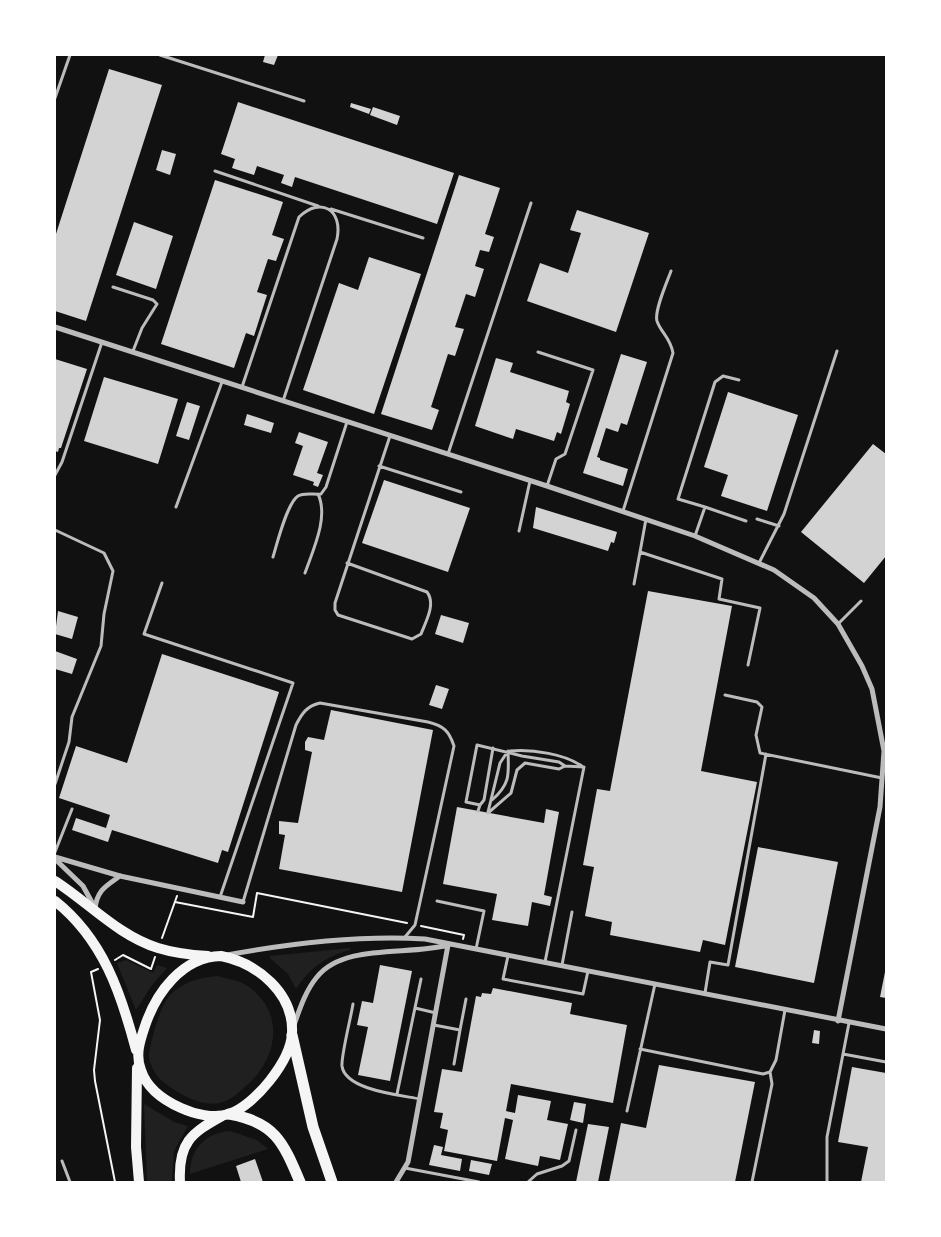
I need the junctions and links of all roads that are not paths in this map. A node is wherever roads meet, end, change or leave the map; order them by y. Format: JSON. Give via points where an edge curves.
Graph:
{"nodes":[{"id":1,"x":70,"y":55,"type":"edge"},
{"id":2,"x":160,"y":55,"type":"edge"},
{"id":3,"x":55,"y":98,"type":"edge"},
{"id":4,"x":304,"y":101,"type":"dead end"},
{"id":5,"x":215,"y":171,"type":"dead end"},
{"id":6,"x":531,"y":203,"type":"dead end"},
{"id":7,"x":319,"y":206,"type":"junction"},
{"id":8,"x":328,"y":208,"type":"junction"},
{"id":9,"x":423,"y":238,"type":"dead end"},
{"id":10,"x":671,"y":271,"type":"dead end"},
{"id":11,"x":113,"y":287,"type":"dead end"},
{"id":12,"x":55,"y":327,"type":"edge"},
{"id":13,"x":102,"y":342,"type":"junction"},
{"id":14,"x":837,"y":351,"type":"dead end"},
{"id":15,"x":132,"y":352,"type":"junction"},
{"id":16,"x":538,"y":352,"type":"dead end"},
{"id":17,"x":739,"y":380,"type":"dead end"},
{"id":18,"x":222,"y":381,"type":"junction"},
{"id":19,"x":242,"y":388,"type":"junction"},
{"id":20,"x":283,"y":401,"type":"junction"},
{"id":21,"x":348,"y":421,"type":"junction"},
{"id":22,"x":390,"y":435,"type":"junction"},
{"id":23,"x":448,"y":454,"type":"junction"},
{"id":24,"x":379,"y":466,"type":"junction"},
{"id":25,"x":55,"y":475,"type":"edge"},
{"id":26,"x":530,"y":481,"type":"junction"},
{"id":27,"x":548,"y":486,"type":"junction"},
{"id":28,"x":462,"y":492,"type":"dead end"},
{"id":29,"x":318,"y":494,"type":"junction"},
{"id":30,"x":176,"y":507,"type":"dead end"},
{"id":31,"x":704,"y":507,"type":"junction"},
{"id":32,"x":623,"y":511,"type":"junction"},
{"id":33,"x":646,"y":519,"type":"junction"},
{"id":34,"x":757,"y":519,"type":"dead end"},
{"id":35,"x":746,"y":521,"type":"dead end"},
{"id":36,"x":779,"y":526,"type":"junction"},
{"id":37,"x":55,"y":530,"type":"edge"},
{"id":38,"x":519,"y":530,"type":"dead end"},
{"id":39,"x":695,"y":536,"type":"junction"},
{"id":40,"x":640,"y":552,"type":"junction"},
{"id":41,"x":272,"y":557,"type":"dead end"},
{"id":42,"x":348,"y":563,"type":"junction"},
{"id":43,"x":759,"y":563,"type":"junction"},
{"id":44,"x":305,"y":573,"type":"dead end"},
{"id":45,"x":162,"y":583,"type":"dead end"},
{"id":46,"x":634,"y":584,"type":"dead end"},
{"id":47,"x":861,"y":601,"type":"dead end"},
{"id":48,"x":838,"y":624,"type":"junction"},
{"id":49,"x":748,"y":665,"type":"dead end"},
{"id":50,"x":725,"y":695,"type":"dead end"},
{"id":51,"x":493,"y":748,"type":"junction"},
{"id":52,"x":508,"y":751,"type":"junction"},
{"id":53,"x":766,"y":754,"type":"junction"},
{"id":54,"x":565,"y":766,"type":"junction"},
{"id":55,"x":584,"y":768,"type":"junction"},
{"id":56,"x":883,"y":778,"type":"junction"},
{"id":57,"x":55,"y":784,"type":"edge"},
{"id":58,"x":884,"y":797,"type":"edge"},
{"id":59,"x":492,"y":800,"type":"junction"},
{"id":60,"x":480,"y":805,"type":"junction"},
{"id":61,"x":72,"y":809,"type":"dead end"},
{"id":62,"x":478,"y":811,"type":"dead end"},
{"id":63,"x":55,"y":852,"type":"edge"},
{"id":64,"x":55,"y":858,"type":"edge"},
{"id":65,"x":120,"y":876,"type":"junction"},
{"id":66,"x":55,"y":881,"type":"edge"},
{"id":67,"x":220,"y":897,"type":"junction"},
{"id":68,"x":55,"y":901,"type":"edge"},
{"id":69,"x":243,"y":902,"type":"joint"},
{"id":70,"x":437,"y":902,"type":"dead end"},
{"id":71,"x":96,"y":909,"type":"junction"},
{"id":72,"x":572,"y":912,"type":"dead end"},
{"id":73,"x":405,"y":938,"type":"junction"},
{"id":74,"x":448,"y":945,"type":"junction"},
{"id":75,"x":476,"y":949,"type":"junction"},
{"id":76,"x":508,"y":955,"type":"junction"},
{"id":77,"x":217,"y":957,"type":"junction"},
{"id":78,"x":546,"y":962,"type":"junction"},
{"id":79,"x":562,"y":965,"type":"junction"},
{"id":80,"x":588,"y":970,"type":"junction"},
{"id":81,"x":421,"y":979,"type":"dead end"},
{"id":82,"x":655,"y":984,"type":"junction"},
{"id":83,"x":705,"y":993,"type":"junction"},
{"id":84,"x":466,"y":999,"type":"dead end"},
{"id":85,"x":353,"y":1004,"type":"dead end"},
{"id":86,"x":415,"y":1008,"type":"junction"},
{"id":87,"x":785,"y":1010,"type":"junction"},
{"id":88,"x":436,"y":1013,"type":"junction"},
{"id":89,"x":838,"y":1020,"type":"junction"},
{"id":90,"x":848,"y":1023,"type":"junction"},
{"id":91,"x":434,"y":1025,"type":"junction"},
{"id":92,"x":886,"y":1029,"type":"edge"},
{"id":93,"x":460,"y":1030,"type":"junction"},
{"id":94,"x":292,"y":1033,"type":"junction"},
{"id":95,"x":640,"y":1049,"type":"junction"},
{"id":96,"x":842,"y":1054,"type":"junction"},
{"id":97,"x":138,"y":1058,"type":"junction"},
{"id":98,"x":886,"y":1062,"type":"edge"},
{"id":99,"x":454,"y":1064,"type":"dead end"},
{"id":100,"x":770,"y":1072,"type":"junction"},
{"id":101,"x":397,"y":1094,"type":"junction"},
{"id":102,"x":420,"y":1099,"type":"junction"},
{"id":103,"x":627,"y":1111,"type":"dead end"},
{"id":104,"x":226,"y":1115,"type":"junction"},
{"id":105,"x":576,"y":1130,"type":"dead end"},
{"id":106,"x":62,"y":1161,"type":"dead end"},
{"id":107,"x":405,"y":1168,"type":"junction"},
{"id":108,"x":70,"y":1182,"type":"edge"},
{"id":109,"x":139,"y":1182,"type":"edge"},
{"id":110,"x":180,"y":1182,"type":"edge"},
{"id":111,"x":300,"y":1182,"type":"edge"},
{"id":112,"x":332,"y":1182,"type":"edge"},
{"id":113,"x":396,"y":1182,"type":"edge"},
{"id":114,"x":479,"y":1182,"type":"edge"},
{"id":115,"x":528,"y":1182,"type":"edge"},
{"id":116,"x":752,"y":1182,"type":"edge"},
{"id":117,"x":827,"y":1182,"type":"edge"}],
"edges":[{"from":1,"to":3,"type":"lane"},
{"from":2,"to":4,"type":"lane"},
{"from":5,"to":7,"type":"lane"},
{"from":6,"to":23,"type":"lane"},
{"from":7,"to":8,"type":"lane"},
{"from":7,"to":19,"type":"lane","via":[[307,208],[298,217]]},
{"from":8,"to":9,"type":"lane"},
{"from":8,"to":20,"type":"lane","via":[[338,222],[337,239]]},
{"from":10,"to":32,"type":"lane","via":[[656,314],[673,353]]},
{"from":11,"to":15,"type":"lane","via":[[157,304]]},
{"from":12,"to":13,"type":"street"},
{"from":13,"to":15,"type":"street"},
{"from":13,"to":25,"type":"lane"},
{"from":14,"to":36,"type":"lane"},
{"from":15,"to":18,"type":"street"},
{"from":16,"to":27,"type":"lane","via":[[593,370],[566,454],[556,459]]},
{"from":17,"to":31,"type":"lane","via":[[723,376],[717,379],[678,499]]},
{"from":18,"to":19,"type":"street"},
{"from":18,"to":30,"type":"lane"},
{"from":19,"to":20,"type":"street"},
{"from":20,"to":21,"type":"street"},
{"from":21,"to":22,"type":"street"},
{"from":21,"to":29,"type":"lane","via":[[326,487]]},
{"from":22,"to":23,"type":"street"},
{"from":22,"to":24,"type":"lane"},
{"from":23,"to":26,"type":"street"},
{"from":24,"to":28,"type":"lane"},
{"from":24,"to":42,"type":"lane"},
{"from":26,"to":27,"type":"street"},
{"from":26,"to":38,"type":"lane"},
{"from":27,"to":32,"type":"street"},
{"from":29,"to":41,"type":"lane","via":[[297,496],[290,505]]},
{"from":29,"to":44,"type":"lane","via":[[322,511]]},
{"from":31,"to":35,"type":"lane"},
{"from":31,"to":39,"type":"lane"},
{"from":32,"to":33,"type":"street"},
{"from":33,"to":39,"type":"street"},
{"from":33,"to":40,"type":"lane"},
{"from":34,"to":36,"type":"lane"},
{"from":36,"to":43,"type":"lane"},
{"from":37,"to":57,"type":"lane","via":[[104,553],[112,571],[102,646],[72,717],[69,742]]},
{"from":39,"to":43,"type":"street"},
{"from":40,"to":46,"type":"lane"},
{"from":40,"to":49,"type":"lane","via":[[722,578],[719,599],[760,608]]},
{"from":42,"to":42,"type":"lane","via":[[335,603],[338,615],[412,639],[421,634],[431,606],[427,592]]},
{"from":43,"to":48,"type":"street","via":[[802,588]]},
{"from":45,"to":67,"type":"lane","via":[[144,634],[293,683]]},
{"from":47,"to":48,"type":"lane"},
{"from":48,"to":56,"type":"street","via":[[872,689],[882,732]]},
{"from":50,"to":53,"type":"lane","via":[[757,702],[762,707],[757,740],[760,753]]},
{"from":51,"to":52,"type":"lane"},
{"from":51,"to":60,"type":"lane","via":[[484,800]]},
{"from":51,"to":60,"type":"lane","via":[[477,745],[466,802]]},
{"from":52,"to":54,"type":"lane"},
{"from":52,"to":55,"type":"lane","via":[[522,750],[574,760]]},
{"from":52,"to":59,"type":"lane","via":[[500,764]]},
{"from":52,"to":59,"type":"lane","via":[[504,789]]},
{"from":53,"to":56,"type":"lane"},
{"from":53,"to":83,"type":"lane","via":[[728,965],[710,962]]},
{"from":54,"to":55,"type":"lane"},
{"from":54,"to":59,"type":"lane","via":[[559,769],[520,765],[511,793],[488,813]]},
{"from":55,"to":78,"type":"lane"},
{"from":56,"to":58,"type":"street"},
{"from":58,"to":89,"type":"street"},
{"from":60,"to":62,"type":"lane"},
{"from":61,"to":63,"type":"lane"},
{"from":64,"to":65,"type":"street"},
{"from":64,"to":71,"type":"street","via":[[83,886]]},
{"from":65,"to":67,"type":"street"},
{"from":65,"to":71,"type":"street","via":[[100,890]]},
{"from":66,"to":71,"type":"highway"},
{"from":67,"to":69,"type":"street"},
{"from":68,"to":97,"type":"highway","via":[[70,912],[92,938],[107,964],[127,1016]]},
{"from":69,"to":73,"type":"lane","via":[[302,713],[320,703],[428,722],[441,725],[450,733],[454,746],[415,925]]},
{"from":70,"to":75,"type":"lane","via":[[484,911]]},
{"from":71,"to":77,"type":"highway","via":[[121,930],[153,946],[188,955]]},
{"from":72,"to":79,"type":"lane"},
{"from":73,"to":74,"type":"street"},
{"from":73,"to":77,"type":"street","via":[[298,944]]},
{"from":74,"to":75,"type":"street"},
{"from":74,"to":88,"type":"street"},
{"from":74,"to":94,"type":"street","via":[[429,950],[361,955],[332,964],[310,987]]},
{"from":75,"to":76,"type":"street"},
{"from":76,"to":78,"type":"street"},
{"from":76,"to":80,"type":"lane","via":[[503,979],[583,994]]},
{"from":77,"to":94,"type":"highway","via":[[234,959],[253,967],[274,986],[283,1000]]},
{"from":77,"to":97,"type":"highway","via":[[193,964],[161,991],[148,1016]]},
{"from":78,"to":79,"type":"street"},
{"from":79,"to":80,"type":"street"},
{"from":80,"to":82,"type":"street"},
{"from":81,"to":86,"type":"lane"},
{"from":82,"to":83,"type":"street"},
{"from":82,"to":95,"type":"lane"},
{"from":83,"to":87,"type":"street"},
{"from":84,"to":93,"type":"lane"},
{"from":85,"to":101,"type":"lane","via":[[342,1066],[347,1076],[358,1085]]},
{"from":86,"to":88,"type":"lane"},
{"from":86,"to":101,"type":"lane"},
{"from":87,"to":89,"type":"street"},
{"from":87,"to":100,"type":"lane","via":[[776,1060]]},
{"from":88,"to":91,"type":"street"},
{"from":89,"to":90,"type":"street"},
{"from":90,"to":92,"type":"street"},
{"from":90,"to":96,"type":"lane"},
{"from":91,"to":93,"type":"lane"},
{"from":91,"to":102,"type":"street"},
{"from":93,"to":99,"type":"lane"},
{"from":94,"to":104,"type":"highway","via":[[281,1064],[269,1082],[247,1104]]},
{"from":94,"to":112,"type":"highway","via":[[313,1127]]},
{"from":95,"to":100,"type":"lane","via":[[763,1074]]},
{"from":95,"to":103,"type":"lane"},
{"from":96,"to":98,"type":"lane"},
{"from":96,"to":117,"type":"lane","via":[[827,1137]]},
{"from":97,"to":104,"type":"highway","via":[[149,1086],[159,1096],[201,1115]]},
{"from":97,"to":109,"type":"highway","via":[[136,1147]]},
{"from":100,"to":116,"type":"lane","via":[[772,1084]]},
{"from":101,"to":102,"type":"lane"},
{"from":102,"to":107,"type":"street"},
{"from":104,"to":110,"type":"highway","via":[[197,1129],[190,1137],[184,1149]]},
{"from":104,"to":111,"type":"highway","via":[[254,1120],[272,1130],[281,1140]]},
{"from":105,"to":115,"type":"lane","via":[[569,1161],[537,1174]]},
{"from":106,"to":108,"type":"lane"},
{"from":107,"to":113,"type":"street"},
{"from":107,"to":114,"type":"lane"}]}
